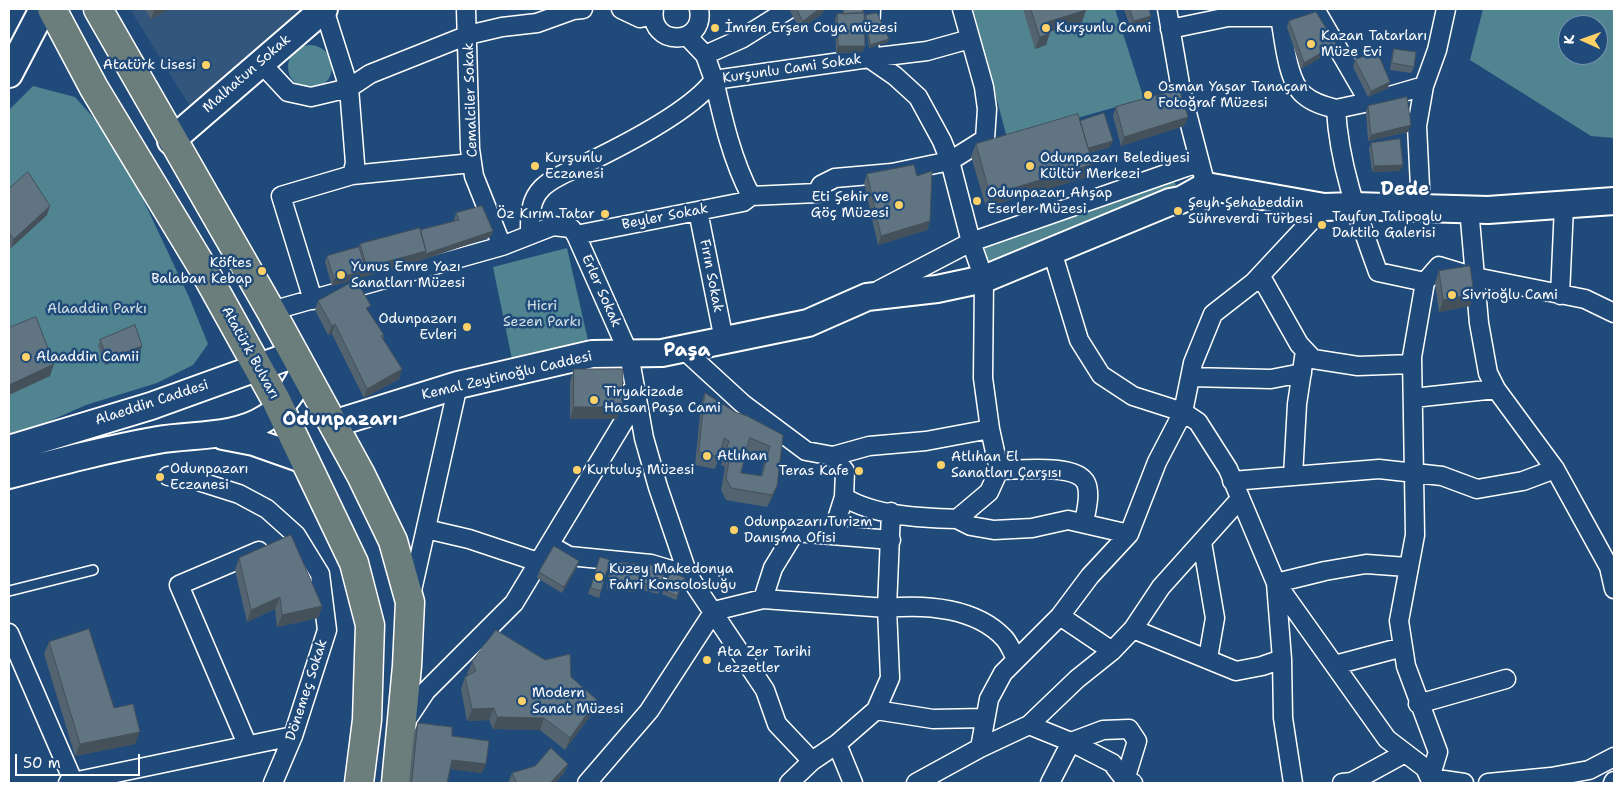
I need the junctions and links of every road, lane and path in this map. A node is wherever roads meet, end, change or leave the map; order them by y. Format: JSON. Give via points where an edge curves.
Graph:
{"nodes":[{"id":1,"x":43,"y":9,"type":"edge"},
{"id":2,"x":52,"y":9,"type":"edge"},
{"id":3,"x":82,"y":9,"type":"edge"},
{"id":4,"x":98,"y":9,"type":"edge"},
{"id":5,"x":324,"y":9,"type":"edge"},
{"id":6,"x":466,"y":9,"type":"edge"},
{"id":7,"x":583,"y":9,"type":"edge"},
{"id":8,"x":621,"y":9,"type":"edge"},
{"id":9,"x":699,"y":9,"type":"edge"},
{"id":10,"x":789,"y":9,"type":"edge"},
{"id":11,"x":871,"y":9,"type":"edge"},
{"id":12,"x":962,"y":9,"type":"edge"},
{"id":13,"x":1167,"y":9,"type":"edge"},
{"id":14,"x":1313,"y":9,"type":"edge"},
{"id":15,"x":1446,"y":9,"type":"edge"},
{"id":16,"x":654,"y":12,"type":"edge"},
{"id":17,"x":1280,"y":17,"type":"junction"},
{"id":18,"x":1170,"y":29,"type":"junction"},
{"id":19,"x":468,"y":36,"type":"junction"},
{"id":20,"x":687,"y":36,"type":"junction"},
{"id":21,"x":970,"y":39,"type":"junction"},
{"id":22,"x":705,"y":55,"type":"junction"},
{"id":23,"x":869,"y":58,"type":"junction"},
{"id":24,"x":261,"y":64,"type":"junction"},
{"id":25,"x":9,"y":74,"type":"edge"},
{"id":26,"x":714,"y":80,"type":"junction"},
{"id":27,"x":1424,"y":86,"type":"junction"},
{"id":28,"x":142,"y":88,"type":"junction"},
{"id":29,"x":349,"y":88,"type":"junction"},
{"id":30,"x":1369,"y":102,"type":"junction"},
{"id":31,"x":1336,"y":109,"type":"junction"},
{"id":32,"x":171,"y":141,"type":"junction"},
{"id":33,"x":950,"y":161,"type":"junction"},
{"id":34,"x":472,"y":162,"type":"junction"},
{"id":35,"x":1203,"y":174,"type":"junction"},
{"id":36,"x":352,"y":175,"type":"junction"},
{"id":37,"x":751,"y":196,"type":"junction"},
{"id":38,"x":1614,"y":201,"type":"edge"},
{"id":39,"x":1354,"y":206,"type":"junction"},
{"id":40,"x":1564,"y":206,"type":"junction"},
{"id":41,"x":1324,"y":207,"type":"junction"},
{"id":42,"x":1421,"y":207,"type":"junction"},
{"id":43,"x":1469,"y":208,"type":"junction"},
{"id":44,"x":698,"y":211,"type":"junction"},
{"id":45,"x":573,"y":232,"type":"junction"},
{"id":46,"x":530,"y":235,"type":"junction"},
{"id":47,"x":971,"y":242,"type":"junction"},
{"id":48,"x":502,"y":246,"type":"junction"},
{"id":49,"x":1052,"y":251,"type":"junction"},
{"id":50,"x":1475,"y":277,"type":"junction"},
{"id":51,"x":984,"y":279,"type":"junction"},
{"id":52,"x":1254,"y":282,"type":"junction"},
{"id":53,"x":1425,"y":282,"type":"junction"},
{"id":54,"x":1560,"y":295,"type":"junction"},
{"id":55,"x":867,"y":297,"type":"junction"},
{"id":56,"x":313,"y":300,"type":"junction"},
{"id":57,"x":271,"y":311,"type":"junction"},
{"id":58,"x":1614,"y":313,"type":"edge"},
{"id":59,"x":724,"y":340,"type":"junction"},
{"id":60,"x":683,"y":349,"type":"junction"},
{"id":61,"x":1306,"y":351,"type":"junction"},
{"id":62,"x":629,"y":354,"type":"junction"},
{"id":63,"x":299,"y":363,"type":"junction"},
{"id":64,"x":1412,"y":364,"type":"junction"},
{"id":65,"x":257,"y":367,"type":"junction"},
{"id":66,"x":1302,"y":373,"type":"junction"},
{"id":67,"x":1190,"y":377,"type":"junction"},
{"id":68,"x":458,"y":385,"type":"junction"},
{"id":69,"x":1496,"y":389,"type":"junction"},
{"id":70,"x":1413,"y":398,"type":"junction"},
{"id":71,"x":279,"y":407,"type":"junction"},
{"id":72,"x":1183,"y":412,"type":"junction"},
{"id":73,"x":333,"y":424,"type":"junction"},
{"id":74,"x":990,"y":429,"type":"junction"},
{"id":75,"x":210,"y":434,"type":"junction"},
{"id":76,"x":9,"y":449,"type":"edge"},
{"id":77,"x":833,"y":456,"type":"junction"},
{"id":78,"x":305,"y":460,"type":"junction"},
{"id":79,"x":1555,"y":469,"type":"junction"},
{"id":80,"x":999,"y":470,"type":"junction"},
{"id":81,"x":1412,"y":472,"type":"junction"},
{"id":82,"x":9,"y":475,"type":"edge"},
{"id":83,"x":168,"y":476,"type":"dead end"},
{"id":84,"x":1293,"y":476,"type":"junction"},
{"id":85,"x":1232,"y":481,"type":"junction"},
{"id":86,"x":844,"y":497,"type":"junction"},
{"id":87,"x":1240,"y":500,"type":"junction"},
{"id":88,"x":891,"y":512,"type":"junction"},
{"id":89,"x":957,"y":520,"type":"junction"},
{"id":90,"x":1084,"y":523,"type":"junction"},
{"id":91,"x":426,"y":529,"type":"junction"},
{"id":92,"x":1128,"y":534,"type":"junction"},
{"id":93,"x":832,"y":535,"type":"junction"},
{"id":94,"x":296,"y":536,"type":"junction"},
{"id":95,"x":891,"y":540,"type":"junction"},
{"id":96,"x":1202,"y":542,"type":"junction"},
{"id":97,"x":549,"y":545,"type":"junction"},
{"id":98,"x":538,"y":562,"type":"junction"},
{"id":99,"x":1612,"y":566,"type":"edge"},
{"id":100,"x":1407,"y":567,"type":"junction"},
{"id":101,"x":93,"y":570,"type":"dead end"},
{"id":102,"x":688,"y":575,"type":"junction"},
{"id":103,"x":1276,"y":583,"type":"junction"},
{"id":104,"x":1614,"y":589,"type":"edge"},
{"id":105,"x":9,"y":591,"type":"edge"},
{"id":106,"x":762,"y":599,"type":"junction"},
{"id":107,"x":410,"y":602,"type":"junction"},
{"id":108,"x":888,"y":608,"type":"junction"},
{"id":109,"x":714,"y":611,"type":"junction"},
{"id":110,"x":1060,"y":616,"type":"junction"},
{"id":111,"x":1133,"y":629,"type":"junction"},
{"id":112,"x":9,"y":633,"type":"edge"},
{"id":113,"x":1403,"y":647,"type":"junction"},
{"id":114,"x":1112,"y":651,"type":"junction"},
{"id":115,"x":1016,"y":658,"type":"junction"},
{"id":116,"x":1208,"y":658,"type":"junction"},
{"id":117,"x":1282,"y":659,"type":"junction"},
{"id":118,"x":1335,"y":665,"type":"junction"},
{"id":119,"x":1506,"y":679,"type":"dead end"},
{"id":120,"x":1418,"y":704,"type":"junction"},
{"id":121,"x":876,"y":710,"type":"junction"},
{"id":122,"x":986,"y":718,"type":"junction"},
{"id":123,"x":1029,"y":725,"type":"junction"},
{"id":124,"x":401,"y":729,"type":"junction"},
{"id":125,"x":293,"y":736,"type":"junction"},
{"id":126,"x":1071,"y":742,"type":"junction"},
{"id":127,"x":247,"y":744,"type":"junction"},
{"id":128,"x":837,"y":744,"type":"junction"},
{"id":129,"x":980,"y":748,"type":"junction"},
{"id":130,"x":1405,"y":753,"type":"junction"},
{"id":131,"x":1614,"y":757,"type":"edge"},
{"id":132,"x":812,"y":761,"type":"junction"},
{"id":133,"x":1129,"y":781,"type":"edge"},
{"id":134,"x":1429,"y":781,"type":"edge"},
{"id":135,"x":72,"y":782,"type":"edge"},
{"id":136,"x":273,"y":783,"type":"edge"},
{"id":137,"x":359,"y":783,"type":"edge"},
{"id":138,"x":396,"y":783,"type":"edge"},
{"id":139,"x":587,"y":783,"type":"edge"},
{"id":140,"x":789,"y":783,"type":"edge"},
{"id":141,"x":853,"y":783,"type":"edge"},
{"id":142,"x":916,"y":783,"type":"edge"},
{"id":143,"x":1050,"y":783,"type":"edge"},
{"id":144,"x":1293,"y":783,"type":"edge"},
{"id":145,"x":1342,"y":783,"type":"edge"},
{"id":146,"x":1464,"y":783,"type":"edge"},
{"id":147,"x":1488,"y":783,"type":"edge"}],
"edges":[{"from":1,"to":25,"type":"street"},
{"from":2,"to":65,"type":"main road","name":"Atatürk Bulvarı","via":[[94,88],[201,264]]},
{"from":3,"to":28,"type":"main road","via":[[124,79]]},
{"from":4,"to":28,"type":"main road"},
{"from":5,"to":24,"type":"street","name":"Malhatun Sokak"},
{"from":5,"to":29,"type":"street"},
{"from":6,"to":19,"type":"street","name":"Cemalciler Sokak"},
{"from":7,"to":19,"type":"street","via":[[537,23],[502,27]]},
{"from":8,"to":16,"type":"street","via":[[640,18]]},
{"from":9,"to":20,"type":"street","via":[[698,25]]},
{"from":10,"to":22,"type":"street","via":[[741,39]]},
{"from":11,"to":23,"type":"street"},
{"from":12,"to":21,"type":"street"},
{"from":13,"to":18,"type":"street"},
{"from":14,"to":17,"type":"street"},
{"from":14,"to":30,"type":"street"},
{"from":15,"to":27,"type":"street","via":[[1437,50]]},
{"from":16,"to":20,"type":"street","via":[[655,23],[665,35],[672,38]]},
{"from":17,"to":18,"type":"street","via":[[1228,17]]},
{"from":17,"to":31,"type":"street","via":[[1294,81],[1302,94]]},
{"from":18,"to":35,"type":"street","via":[[1181,90]]},
{"from":19,"to":29,"type":"street","via":[[370,74]]},
{"from":19,"to":34,"type":"street","name":"Cemalciler Sokak"},
{"from":20,"to":22,"type":"street"},
{"from":21,"to":23,"type":"street","via":[[927,51]]},
{"from":21,"to":33,"type":"street","via":[[984,87],[987,109],[985,139]]},
{"from":22,"to":26,"type":"street"},
{"from":23,"to":26,"type":"street","name":"Kurşunlu Cami Sokak"},
{"from":23,"to":33,"type":"street","name":"Kurşunlu Cami Sokak","via":[[918,97]]},
{"from":24,"to":29,"type":"street","via":[[281,87],[296,95],[311,97]]},
{"from":24,"to":32,"type":"street","name":"Malhatun Sokak"},
{"from":26,"to":37,"type":"street","via":[[724,125],[740,175]]},
{"from":26,"to":46,"type":"street","via":[[704,94],[624,145],[554,179],[541,189],[531,207]]},
{"from":27,"to":30,"type":"street"},
{"from":27,"to":42,"type":"street","via":[[1417,126]]},
{"from":28,"to":32,"type":"main road"},
{"from":29,"to":36,"type":"street","via":[[355,163]]},
{"from":30,"to":31,"type":"street"},
{"from":31,"to":39,"type":"street"},
{"from":32,"to":57,"type":"main road"},
{"from":33,"to":37,"type":"street","name":"Beyler Sokak","via":[[892,173],[835,178],[817,193]]},
{"from":33,"to":47,"type":"street","name":"Kurşunlu Cami Sokak"},
{"from":34,"to":36,"type":"street"},
{"from":34,"to":48,"type":"street","name":"Cemalciler Sokak","via":[[474,176]]},
{"from":35,"to":41,"type":"street"},
{"from":35,"to":47,"type":"street"},
{"from":35,"to":49,"type":"street","name":"Kemal Zeytinoğlu Caddesi","via":[[1181,200]]},
{"from":36,"to":56,"type":"street","via":[[281,196]]},
{"from":37,"to":44,"type":"street","name":"Beyler Sokak","via":[[743,202]]},
{"from":38,"to":40,"type":"street"},
{"from":39,"to":41,"type":"street"},
{"from":39,"to":42,"type":"street"},
{"from":39,"to":53,"type":"street","via":[[1378,272]]},
{"from":40,"to":43,"type":"street"},
{"from":40,"to":54,"type":"street"},
{"from":41,"to":52,"type":"street"},
{"from":42,"to":43,"type":"street"},
{"from":43,"to":50,"type":"street"},
{"from":44,"to":45,"type":"street","name":"Beyler Sokak"},
{"from":44,"to":59,"type":"street","name":"Fırın Sokak"},
{"from":45,"to":46,"type":"street","name":"Beyler Sokak","via":[[553,226]]},
{"from":45,"to":62,"type":"street","name":"Erler Sokak"},
{"from":46,"to":48,"type":"street","name":"Beyler Sokak"},
{"from":47,"to":51,"type":"street","name":"Kurşunlu Cami Sokak"},
{"from":47,"to":55,"type":"street"},
{"from":48,"to":56,"type":"street","name":"Beyler Sokak"},
{"from":49,"to":51,"type":"street","name":"Kemal Zeytinoğlu Caddesi"},
{"from":49,"to":72,"type":"street","via":[[1079,340],[1101,375],[1133,396]]},
{"from":50,"to":53,"type":"street","via":[[1439,266]]},
{"from":50,"to":54,"type":"street"},
{"from":50,"to":69,"type":"street","via":[[1488,373]]},
{"from":51,"to":55,"type":"street","name":"Kemal Zeytinoğlu Caddesi","via":[[937,289]]},
{"from":51,"to":74,"type":"street","name":"Kurşunlu Cami Sokak","via":[[983,378]]},
{"from":52,"to":61,"type":"street","via":[[1264,282]]},
{"from":52,"to":67,"type":"street","via":[[1213,314]]},
{"from":53,"to":64,"type":"street"},
{"from":54,"to":58,"type":"street","via":[[1594,302]]},
{"from":55,"to":59,"type":"street","name":"Kemal Zeytinoğlu Caddesi","via":[[808,323]]},
{"from":56,"to":57,"type":"street","name":"Beyler Sokak"},
{"from":57,"to":63,"type":"main road"},
{"from":59,"to":60,"type":"street","name":"Kemal Zeytinoğlu Caddesi"},
{"from":60,"to":62,"type":"street","name":"Kemal Zeytinoğlu Caddesi"},
{"from":60,"to":77,"type":"street","via":[[743,404],[806,451]]},
{"from":61,"to":64,"type":"street","via":[[1313,359],[1358,366]]},
{"from":61,"to":66,"type":"street"},
{"from":62,"to":68,"type":"street","name":"Kemal Zeytinoğlu Caddesi","via":[[592,354]]},
{"from":62,"to":97,"type":"street","via":[[630,411]]},
{"from":62,"to":102,"type":"street","via":[[644,438]]},
{"from":63,"to":65,"type":"street","name":"Alaeddin Caddesi"},
{"from":63,"to":71,"type":"street","via":[[292,393]]},
{"from":63,"to":73,"type":"main road"},
{"from":64,"to":70,"type":"street"},
{"from":65,"to":71,"type":"main road","name":"Atatürk Bulvarı"},
{"from":65,"to":76,"type":"street","name":"Alaeddin Caddesi","via":[[151,406]]},
{"from":66,"to":67,"type":"street","via":[[1271,379]]},
{"from":66,"to":84,"type":"street"},
{"from":67,"to":72,"type":"street"},
{"from":68,"to":73,"type":"street","name":"Kemal Zeytinoğlu Caddesi"},
{"from":68,"to":91,"type":"street"},
{"from":69,"to":70,"type":"street"},
{"from":69,"to":79,"type":"street"},
{"from":70,"to":81,"type":"street"},
{"from":71,"to":75,"type":"street","via":[[246,428]]},
{"from":71,"to":78,"type":"main road","name":"Atatürk Bulvarı"},
{"from":72,"to":85,"type":"street","via":[[1198,422],[1228,469]]},
{"from":72,"to":92,"type":"street","via":[[1157,462]]},
{"from":73,"to":107,"type":"main road","via":[[393,541]]},
{"from":74,"to":77,"type":"street","via":[[926,441],[869,446]]},
{"from":74,"to":80,"type":"street","name":"Kurşunlu Cami Sokak"},
{"from":75,"to":78,"type":"street","via":[[254,442]]},
{"from":75,"to":82,"type":"street","via":[[107,450]]},
{"from":77,"to":86,"type":"street","via":[[845,471]]},
{"from":78,"to":137,"type":"main road","name":"Atatürk Bulvarı","via":[[354,563],[370,625],[367,720]]},
{"from":79,"to":81,"type":"street","via":[[1523,481],[1477,489],[1442,476]]},
{"from":79,"to":99,"type":"street"},
{"from":80,"to":89,"type":"street","via":[[989,492]]},
{"from":80,"to":90,"type":"street","via":[[1063,470],[1080,475],[1086,484]]},
{"from":81,"to":84,"type":"street","via":[[1379,469]]},
{"from":81,"to":100,"type":"street","via":[[1415,535]]},
{"from":83,"to":94,"type":"street","name":"Dönemeç Sokak","via":[[198,481],[239,494],[267,509]]},
{"from":84,"to":85,"type":"street"},
{"from":85,"to":87,"type":"street"},
{"from":86,"to":88,"type":"street","via":[[858,506]]},
{"from":86,"to":93,"type":"street"},
{"from":87,"to":96,"type":"street"},
{"from":87,"to":103,"type":"street"},
{"from":88,"to":89,"type":"street","via":[[909,517]]},
{"from":88,"to":95,"type":"street"},
{"from":89,"to":90,"type":"street","via":[[994,530],[1032,528],[1068,520]]},
{"from":90,"to":92,"type":"street"},
{"from":91,"to":98,"type":"street"},
{"from":91,"to":107,"type":"street"},
{"from":92,"to":110,"type":"street"},
{"from":93,"to":95,"type":"street"},
{"from":93,"to":106,"type":"street","via":[[795,532],[773,568]]},
{"from":94,"to":125,"type":"street","name":"Dönemeç Sokak","via":[[320,574],[327,630]]},
{"from":94,"to":127,"type":"street","via":[[179,585]]},
{"from":95,"to":108,"type":"street"},
{"from":96,"to":111,"type":"street","via":[[1161,587]]},
{"from":96,"to":116,"type":"street","via":[[1215,618]]},
{"from":97,"to":98,"type":"street"},
{"from":97,"to":102,"type":"street","via":[[569,556],[651,564]]},
{"from":98,"to":124,"type":"street","via":[[514,602],[426,691]]},
{"from":99,"to":104,"type":"street"},
{"from":100,"to":103,"type":"street","via":[[1366,564],[1325,570]]},
{"from":100,"to":113,"type":"street","via":[[1399,621]]},
{"from":101,"to":105,"type":"lane"},
{"from":102,"to":109,"type":"street"},
{"from":103,"to":117,"type":"street"},
{"from":103,"to":118,"type":"street"},
{"from":106,"to":108,"type":"street"},
{"from":106,"to":109,"type":"street"},
{"from":107,"to":124,"type":"main road"},
{"from":108,"to":115,"type":"street","via":[[912,606],[970,615],[1004,638]]},
{"from":108,"to":121,"type":"street","via":[[890,678]]},
{"from":109,"to":132,"type":"street","via":[[766,690],[777,724]]},
{"from":109,"to":139,"type":"street","via":[[649,711]]},
{"from":110,"to":114,"type":"street"},
{"from":110,"to":115,"type":"street"},
{"from":111,"to":114,"type":"street"},
{"from":111,"to":116,"type":"street"},
{"from":112,"to":135,"type":"street"},
{"from":113,"to":118,"type":"street"},
{"from":113,"to":120,"type":"street"},
{"from":114,"to":123,"type":"street"},
{"from":115,"to":122,"type":"street","via":[[1003,673],[989,700]]},
{"from":116,"to":117,"type":"street","via":[[1236,670]]},
{"from":117,"to":144,"type":"street","via":[[1283,718]]},
{"from":118,"to":130,"type":"street","via":[[1386,739]]},
{"from":119,"to":120,"type":"street"},
{"from":120,"to":134,"type":"street","via":[[1438,752]]},
{"from":121,"to":122,"type":"street","via":[[933,719]]},
{"from":121,"to":128,"type":"street"},
{"from":122,"to":129,"type":"street"},
{"from":123,"to":126,"type":"street"},
{"from":123,"to":129,"type":"street"},
{"from":124,"to":138,"type":"main road"},
{"from":125,"to":127,"type":"street"},
{"from":125,"to":136,"type":"street","name":"Dönemeç Sokak"},
{"from":126,"to":133,"type":"street","via":[[1112,764]]},
{"from":126,"to":133,"type":"street","via":[[1103,730],[1129,730],[1137,741]]},
{"from":126,"to":143,"type":"street"},
{"from":127,"to":135,"type":"street"},
{"from":128,"to":132,"type":"street"},
{"from":128,"to":141,"type":"street"},
{"from":129,"to":142,"type":"street"},
{"from":130,"to":134,"type":"street","via":[[1424,768]]},
{"from":130,"to":145,"type":"street","via":[[1352,782]]},
{"from":131,"to":147,"type":"street","via":[[1589,770]]},
{"from":132,"to":140,"type":"street"},
{"from":134,"to":146,"type":"street"}]}
